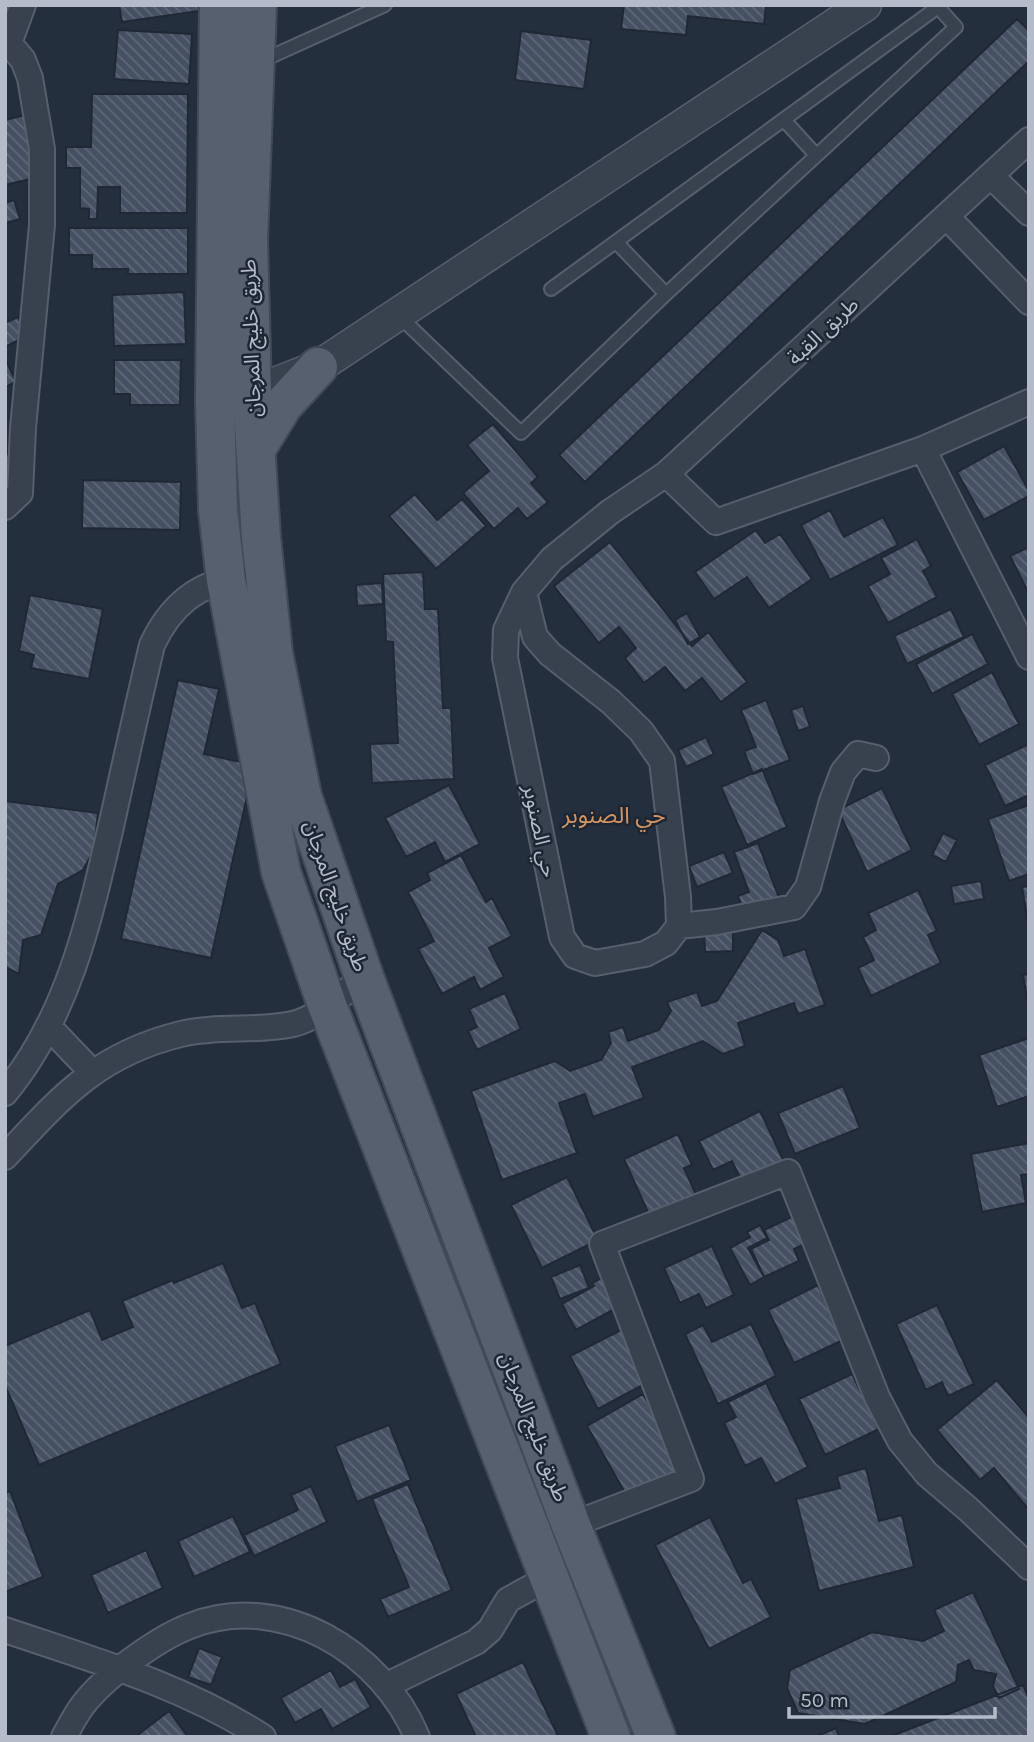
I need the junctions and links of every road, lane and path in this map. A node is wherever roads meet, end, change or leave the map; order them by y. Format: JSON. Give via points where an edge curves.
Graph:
{"nodes":[{"id":1,"x":23,"y":5,"type":"edge"},
{"id":2,"x":219,"y":5,"type":"edge"},
{"id":3,"x":257,"y":5,"type":"edge"},
{"id":4,"x":385,"y":5,"type":"edge"},
{"id":5,"x":865,"y":5,"type":"edge"},
{"id":6,"x":7,"y":45,"type":"edge"},
{"id":7,"x":237,"y":67,"type":"junction"},
{"id":8,"x":784,"y":120,"type":"junction"},
{"id":9,"x":1029,"y":140,"type":"edge"},
{"id":10,"x":816,"y":155,"type":"junction"},
{"id":11,"x":991,"y":176,"type":"junction"},
{"id":12,"x":1029,"y":213,"type":"edge"},
{"id":13,"x":947,"y":217,"type":"junction"},
{"id":14,"x":617,"y":243,"type":"junction"},
{"id":15,"x":551,"y":289,"type":"dead end"},
{"id":16,"x":666,"y":294,"type":"junction"},
{"id":17,"x":1029,"y":302,"type":"edge"},
{"id":18,"x":398,"y":314,"type":"junction"},
{"id":19,"x":252,"y":344,"type":"junction"},
{"id":20,"x":318,"y":367,"type":"junction"},
{"id":21,"x":252,"y":393,"type":"junction"},
{"id":22,"x":215,"y":401,"type":"junction"},
{"id":23,"x":1029,"y":402,"type":"edge"},
{"id":24,"x":256,"y":449,"type":"junction"},
{"id":25,"x":923,"y":449,"type":"junction"},
{"id":26,"x":666,"y":474,"type":"junction"},
{"id":27,"x":5,"y":508,"type":"edge"},
{"id":28,"x":610,"y":512,"type":"joint"},
{"id":29,"x":265,"y":578,"type":"junction"},
{"id":30,"x":226,"y":580,"type":"junction"},
{"id":31,"x":524,"y":592,"type":"junction"},
{"id":32,"x":1029,"y":657,"type":"edge"},
{"id":33,"x":876,"y":758,"type":"dead end"},
{"id":34,"x":679,"y":926,"type":"junction"},
{"id":35,"x":364,"y":977,"type":"junction"},
{"id":36,"x":327,"y":1005,"type":"junction"},
{"id":37,"x":48,"y":1026,"type":"junction"},
{"id":38,"x":92,"y":1072,"type":"junction"},
{"id":39,"x":5,"y":1093,"type":"edge"},
{"id":40,"x":5,"y":1157,"type":"edge"},
{"id":41,"x":571,"y":1525,"type":"junction"},
{"id":42,"x":1029,"y":1567,"type":"edge"},
{"id":43,"x":548,"y":1578,"type":"junction"},
{"id":44,"x":5,"y":1630,"type":"edge"},
{"id":45,"x":120,"y":1669,"type":"junction"},
{"id":46,"x":387,"y":1685,"type":"junction"},
{"id":47,"x":64,"y":1737,"type":"edge"},
{"id":48,"x":263,"y":1737,"type":"edge"},
{"id":49,"x":417,"y":1737,"type":"edge"},
{"id":50,"x":611,"y":1737,"type":"edge"},
{"id":51,"x":656,"y":1737,"type":"edge"}],
"edges":[{"from":1,"to":6,"type":"street"},
{"from":2,"to":7,"type":"main road","name":"طريق خليج المرجان"},
{"from":3,"to":7,"type":"main road","name":"طريق خليج المرجان"},
{"from":4,"to":7,"type":"lane"},
{"from":5,"to":18,"type":"street"},
{"from":6,"to":27,"type":"street","via":[[23,60],[30,78],[42,149],[42,225],[20,493]]},
{"from":7,"to":19,"type":"main road","name":"طريق خليج المرجان"},
{"from":7,"to":22,"type":"main road","name":"طريق خليج المرجان"},
{"from":8,"to":10,"type":"lane"},
{"from":8,"to":10,"type":"lane","via":[[938,7],[956,27]]},
{"from":8,"to":14,"type":"lane"},
{"from":9,"to":11,"type":"street","name":"طريق القبة"},
{"from":10,"to":16,"type":"lane"},
{"from":11,"to":12,"type":"street"},
{"from":11,"to":13,"type":"street","name":"طريق القبة"},
{"from":13,"to":17,"type":"street"},
{"from":13,"to":26,"type":"street","name":"طريق القبة"},
{"from":14,"to":15,"type":"lane"},
{"from":14,"to":16,"type":"lane"},
{"from":16,"to":18,"type":"lane","via":[[522,433]]},
{"from":18,"to":20,"type":"street"},
{"from":19,"to":20,"type":"main road","via":[[283,363]]},
{"from":19,"to":21,"type":"main road","name":"طريق خليج المرجان"},
{"from":20,"to":21,"type":"street"},
{"from":20,"to":24,"type":"main road","via":[[284,405]]},
{"from":21,"to":22,"type":"street"},
{"from":21,"to":24,"type":"main road","name":"طريق خليج المرجان"},
{"from":22,"to":30,"type":"main road","name":"طريق خليج المرجان","via":[[218,510]]},
{"from":23,"to":25,"type":"street"},
{"from":24,"to":29,"type":"main road","name":"طريق خليج المرجان"},
{"from":25,"to":26,"type":"street","via":[[716,522]]},
{"from":25,"to":32,"type":"street"},
{"from":26,"to":28,"type":"street","name":"طريق القبة"},
{"from":28,"to":31,"type":"street","name":"حي الصنوبر","via":[[552,559]]},
{"from":29,"to":30,"type":"street"},
{"from":29,"to":35,"type":"main road","name":"طريق خليج المرجان","via":[[274,653],[302,796]]},
{"from":30,"to":36,"type":"main road","name":"طريق خليج المرجان","via":[[281,872]]},
{"from":30,"to":37,"type":"street","via":[[198,590],[172,611],[152,645],[84,936]]},
{"from":31,"to":34,"type":"street","via":[[535,637],[641,731],[662,761]]},
{"from":31,"to":34,"type":"street","name":"حي الصنوبر","via":[[506,630],[505,657],[562,937],[575,956],[596,963],[645,954],[666,943]]},
{"from":33,"to":34,"type":"street","via":[[858,754],[843,772],[808,887],[794,906]]},
{"from":35,"to":36,"type":"street"},
{"from":35,"to":41,"type":"main road","name":"طريق خليج المرجان"},
{"from":36,"to":38,"type":"street","via":[[293,1024],[210,1029],[157,1041]]},
{"from":36,"to":43,"type":"main road","name":"طريق خليج المرجان"},
{"from":37,"to":38,"type":"street"},
{"from":37,"to":39,"type":"street"},
{"from":38,"to":40,"type":"street"},
{"from":41,"to":42,"type":"street","via":[[691,1479],[602,1244],[788,1172],[877,1397],[900,1441],[927,1474]]},
{"from":41,"to":51,"type":"main road","name":"طريق خليج المرجان"},
{"from":43,"to":46,"type":"street","via":[[508,1600],[490,1630],[476,1642]]},
{"from":43,"to":50,"type":"main road","name":"طريق خليج المرجان"},
{"from":44,"to":45,"type":"street"},
{"from":45,"to":46,"type":"street","via":[[191,1625],[229,1616],[270,1617],[314,1630],[354,1653]]},
{"from":45,"to":47,"type":"street","via":[[83,1704]]},
{"from":45,"to":48,"type":"street","via":[[205,1704]]},
{"from":46,"to":49,"type":"street"}]}
